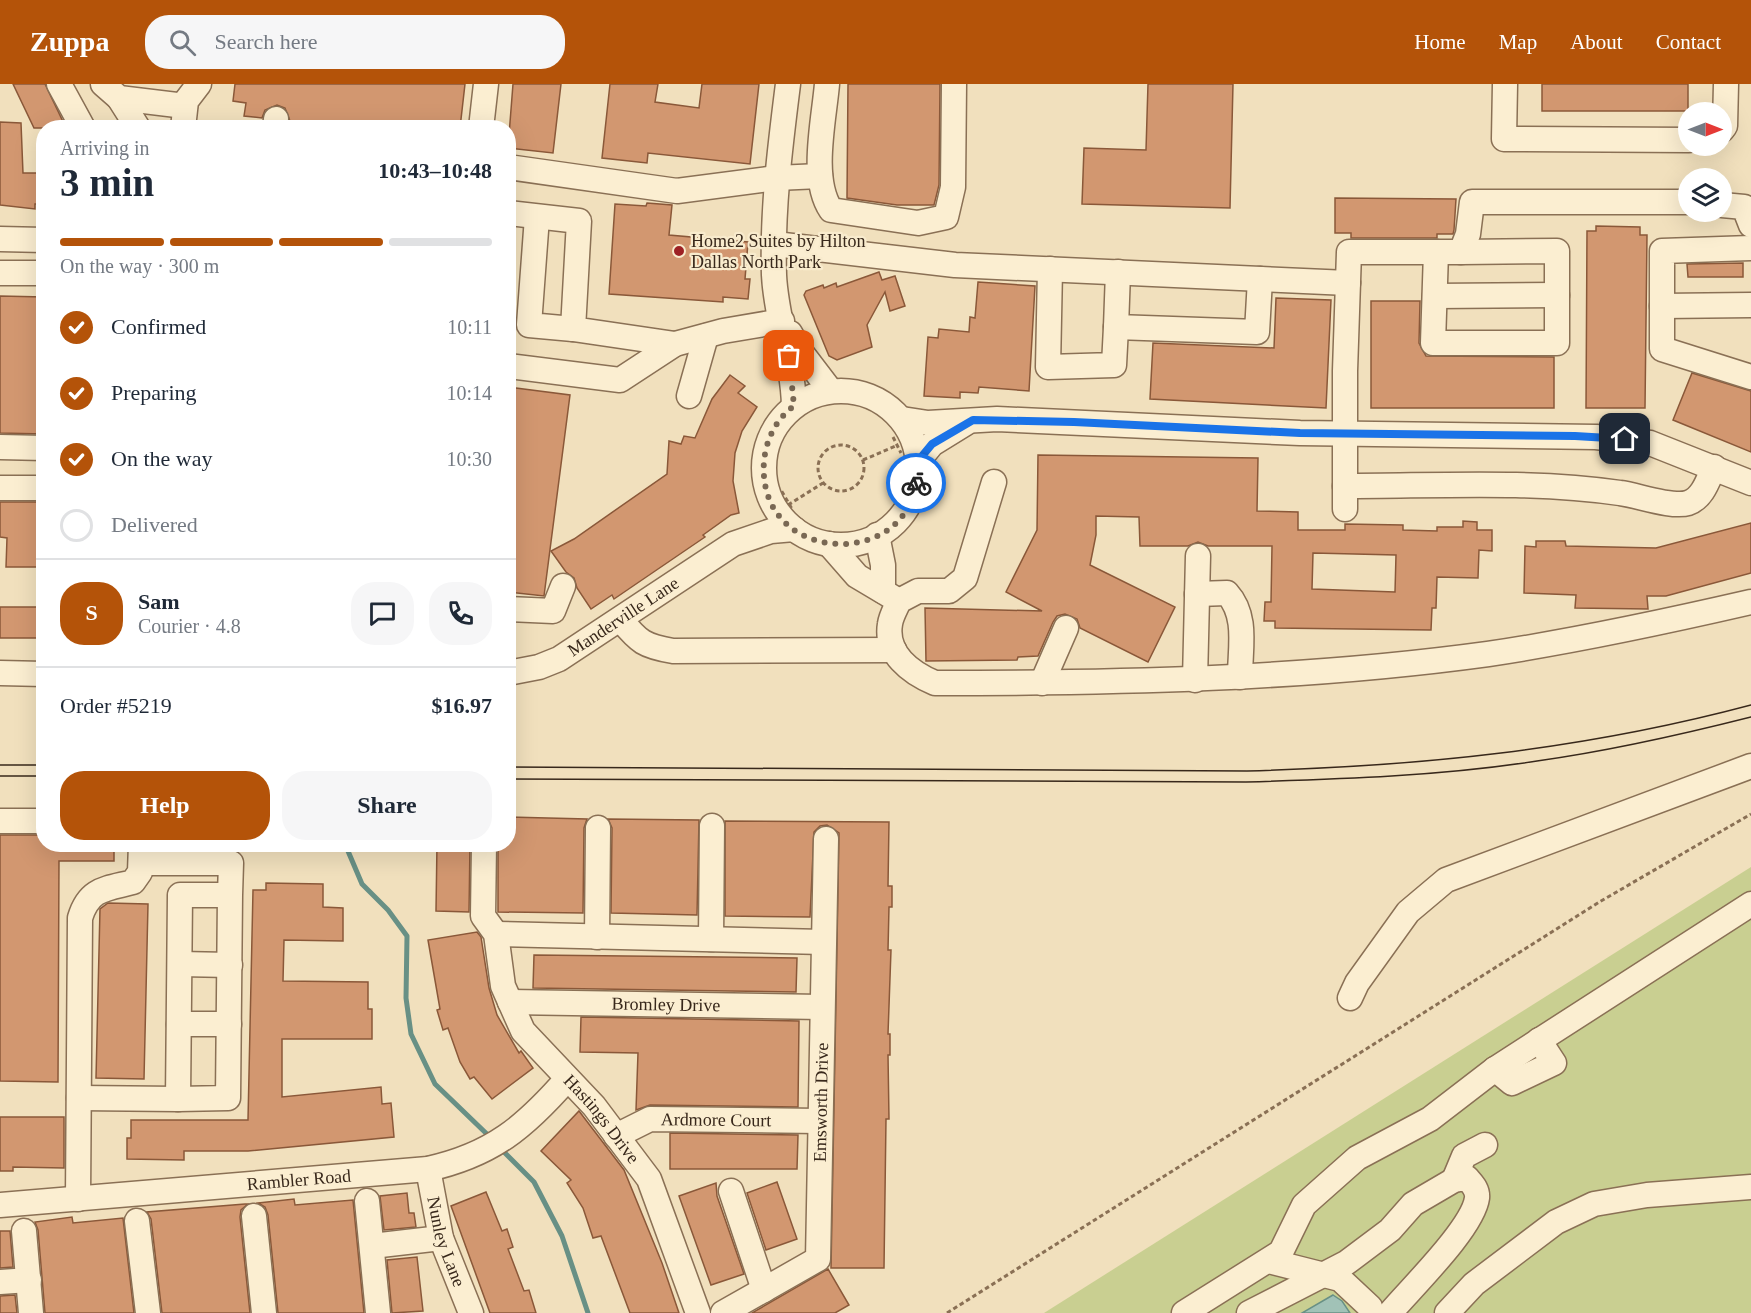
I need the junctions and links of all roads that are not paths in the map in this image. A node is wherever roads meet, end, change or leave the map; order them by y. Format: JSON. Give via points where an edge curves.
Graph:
{"nodes":[{"id":1,"x":59,"y":84,"type":"edge"},
{"id":2,"x":199,"y":84,"type":"edge"},
{"id":3,"x":486,"y":84,"type":"edge"},
{"id":4,"x":788,"y":84,"type":"edge"},
{"id":5,"x":827,"y":84,"type":"edge"},
{"id":6,"x":954,"y":84,"type":"edge"},
{"id":7,"x":1505,"y":84,"type":"edge"},
{"id":8,"x":1726,"y":84,"type":"edge"},
{"id":9,"x":111,"y":91,"type":"edge"},
{"id":10,"x":157,"y":93,"type":"edge"},
{"id":11,"x":1726,"y":102,"type":"edge"},
{"id":12,"x":184,"y":117,"type":"edge"},
{"id":13,"x":79,"y":120,"type":"edge"},
{"id":14,"x":132,"y":120,"type":"edge"},
{"id":15,"x":482,"y":120,"type":"edge"},
{"id":16,"x":1678,"y":140,"type":"edge"},
{"id":17,"x":516,"y":168,"type":"edge"},
{"id":18,"x":820,"y":176,"type":"junction"},
{"id":19,"x":776,"y":178,"type":"junction"},
{"id":20,"x":1678,"y":202,"type":"edge"},
{"id":21,"x":1732,"y":206,"type":"edge"},
{"id":22,"x":516,"y":214,"type":"edge"},
{"id":23,"x":537,"y":217,"type":"junction"},
{"id":24,"x":1751,"y":225,"type":"edge"},
{"id":25,"x":0,"y":239,"type":"edge"},
{"id":26,"x":36,"y":240,"type":"edge"},
{"id":27,"x":775,"y":244,"type":"junction"},
{"id":28,"x":1751,"y":248,"type":"edge"},
{"id":29,"x":1436,"y":252,"type":"junction"},
{"id":30,"x":1461,"y":252,"type":"junction"},
{"id":31,"x":1050,"y":269,"type":"junction"},
{"id":32,"x":1118,"y":272,"type":"junction"},
{"id":33,"x":0,"y":273,"type":"edge"},
{"id":34,"x":36,"y":273,"type":"edge"},
{"id":35,"x":1260,"y":279,"type":"junction"},
{"id":36,"x":1348,"y":283,"type":"junction"},
{"id":37,"x":1557,"y":295,"type":"junction"},
{"id":38,"x":1435,"y":296,"type":"junction"},
{"id":39,"x":1751,"y":305,"type":"edge"},
{"id":40,"x":1662,"y":306,"type":"junction"},
{"id":41,"x":783,"y":321,"type":"junction"},
{"id":42,"x":519,"y":323,"type":"edge"},
{"id":43,"x":1116,"y":327,"type":"junction"},
{"id":44,"x":573,"y":329,"type":"junction"},
{"id":45,"x":706,"y":336,"type":"junction"},
{"id":46,"x":675,"y":344,"type":"junction"},
{"id":47,"x":516,"y":367,"type":"edge"},
{"id":48,"x":1751,"y":377,"type":"edge"},
{"id":49,"x":830,"y":390,"type":"junction"},
{"id":50,"x":689,"y":396,"type":"dead end"},
{"id":51,"x":794,"y":406,"type":"junction"},
{"id":52,"x":973,"y":420,"type":"junction"},
{"id":53,"x":895,"y":425,"type":"junction"},
{"id":54,"x":1344,"y":434,"type":"junction"},
{"id":55,"x":0,"y":447,"type":"edge"},
{"id":56,"x":36,"y":448,"type":"edge"},
{"id":57,"x":911,"y":462,"type":"junction"},
{"id":58,"x":1714,"y":467,"type":"junction"},
{"id":59,"x":994,"y":482,"type":"dead end"},
{"id":60,"x":1751,"y":483,"type":"edge"},
{"id":61,"x":0,"y":488,"type":"edge"},
{"id":62,"x":36,"y":488,"type":"edge"},
{"id":63,"x":770,"y":492,"type":"junction"},
{"id":64,"x":794,"y":520,"type":"junction"},
{"id":65,"x":878,"y":535,"type":"junction"},
{"id":66,"x":733,"y":544,"type":"junction"},
{"id":67,"x":829,"y":544,"type":"junction"},
{"id":68,"x":1198,"y":556,"type":"dead end"},
{"id":69,"x":564,"y":586,"type":"dead end"},
{"id":70,"x":1197,"y":594,"type":"junction"},
{"id":71,"x":891,"y":596,"type":"junction"},
{"id":72,"x":1751,"y":603,"type":"edge"},
{"id":73,"x":516,"y":609,"type":"edge"},
{"id":74,"x":621,"y":620,"type":"junction"},
{"id":75,"x":1066,"y":628,"type":"dead end"},
{"id":76,"x":894,"y":650,"type":"junction"},
{"id":77,"x":516,"y":671,"type":"edge"},
{"id":78,"x":0,"y":673,"type":"edge"},
{"id":79,"x":36,"y":674,"type":"edge"},
{"id":80,"x":1240,"y":677,"type":"junction"},
{"id":81,"x":1195,"y":680,"type":"junction"},
{"id":82,"x":1042,"y":683,"type":"junction"},
{"id":83,"x":1751,"y":766,"type":"edge"},
{"id":84,"x":0,"y":821,"type":"edge"},
{"id":85,"x":36,"y":821,"type":"edge"},
{"id":86,"x":711,"y":826,"type":"dead end"},
{"id":87,"x":598,"y":828,"type":"dead end"},
{"id":88,"x":826,"y":839,"type":"dead end"},
{"id":89,"x":484,"y":852,"type":"edge"},
{"id":90,"x":141,"y":854,"type":"edge"},
{"id":91,"x":230,"y":895,"type":"junction"},
{"id":92,"x":1751,"y":904,"type":"edge"},
{"id":93,"x":496,"y":934,"type":"junction"},
{"id":94,"x":597,"y":937,"type":"junction"},
{"id":95,"x":711,"y":939,"type":"junction"},
{"id":96,"x":823,"y":942,"type":"junction"},
{"id":97,"x":180,"y":964,"type":"junction"},
{"id":98,"x":230,"y":965,"type":"junction"},
{"id":99,"x":1350,"y":998,"type":"dead end"},
{"id":100,"x":510,"y":1002,"type":"junction"},
{"id":101,"x":821,"y":1006,"type":"junction"},
{"id":102,"x":179,"y":1024,"type":"junction"},
{"id":103,"x":229,"y":1024,"type":"junction"},
{"id":104,"x":567,"y":1079,"type":"junction"},
{"id":105,"x":78,"y":1098,"type":"junction"},
{"id":106,"x":178,"y":1099,"type":"junction"},
{"id":107,"x":819,"y":1121,"type":"junction"},
{"id":108,"x":616,"y":1136,"type":"junction"},
{"id":109,"x":1485,"y":1145,"type":"dead end"},
{"id":110,"x":428,"y":1169,"type":"junction"},
{"id":111,"x":1454,"y":1180,"type":"junction"},
{"id":112,"x":1751,"y":1187,"type":"edge"},
{"id":113,"x":731,"y":1191,"type":"dead end"},
{"id":114,"x":78,"y":1199,"type":"junction"},
{"id":115,"x":367,"y":1201,"type":"dead end"},
{"id":116,"x":0,"y":1205,"type":"edge"},
{"id":117,"x":254,"y":1216,"type":"dead end"},
{"id":118,"x":136,"y":1221,"type":"dead end"},
{"id":119,"x":24,"y":1231,"type":"dead end"},
{"id":120,"x":441,"y":1238,"type":"junction"},
{"id":121,"x":372,"y":1246,"type":"junction"},
{"id":122,"x":1269,"y":1260,"type":"junction"},
{"id":123,"x":1323,"y":1275,"type":"junction"},
{"id":124,"x":28,"y":1280,"type":"junction"},
{"id":125,"x":0,"y":1282,"type":"edge"},
{"id":126,"x":764,"y":1290,"type":"junction"},
{"id":127,"x":32,"y":1313,"type":"edge"},
{"id":128,"x":148,"y":1313,"type":"edge"},
{"id":129,"x":264,"y":1313,"type":"edge"},
{"id":130,"x":378,"y":1313,"type":"edge"},
{"id":131,"x":471,"y":1313,"type":"edge"},
{"id":132,"x":698,"y":1313,"type":"edge"},
{"id":133,"x":723,"y":1313,"type":"edge"},
{"id":134,"x":1184,"y":1313,"type":"edge"},
{"id":135,"x":1249,"y":1313,"type":"edge"},
{"id":136,"x":1372,"y":1313,"type":"edge"},
{"id":137,"x":1390,"y":1313,"type":"edge"},
{"id":138,"x":1447,"y":1313,"type":"edge"}],
"edges":[{"from":1,"to":13,"type":"street"},
{"from":2,"to":12,"type":"street","via":[[186,101]]},
{"from":3,"to":15,"type":"street"},
{"from":4,"to":19,"type":"street"},
{"from":5,"to":18,"type":"street"},
{"from":6,"to":18,"type":"street","via":[[953,187],[946,217],[918,223],[831,210],[824,200]]},
{"from":7,"to":16,"type":"street","via":[[1504,139]]},
{"from":8,"to":11,"type":"street"},
{"from":9,"to":10,"type":"street"},
{"from":9,"to":14,"type":"street"},
{"from":10,"to":12,"type":"street"},
{"from":17,"to":19,"type":"street","via":[[677,191]]},
{"from":18,"to":19,"type":"street"},
{"from":19,"to":27,"type":"street"},
{"from":20,"to":30,"type":"street","via":[[1472,202]]},
{"from":21,"to":24,"type":"street","via":[[1744,207]]},
{"from":22,"to":23,"type":"street"},
{"from":23,"to":42,"type":"street"},
{"from":23,"to":44,"type":"street","via":[[579,221]]},
{"from":25,"to":26,"type":"street"},
{"from":27,"to":31,"type":"street","via":[[955,265]]},
{"from":27,"to":41,"type":"street","via":[[774,276]]},
{"from":28,"to":40,"type":"street","via":[[1662,251]]},
{"from":29,"to":30,"type":"street"},
{"from":29,"to":36,"type":"street","via":[[1349,252]]},
{"from":29,"to":38,"type":"street"},
{"from":30,"to":37,"type":"street","via":[[1557,251]]},
{"from":31,"to":32,"type":"street"},
{"from":31,"to":43,"type":"street","via":[[1048,367],[1114,365]]},
{"from":32,"to":35,"type":"street"},
{"from":32,"to":43,"type":"street"},
{"from":33,"to":34,"type":"street"},
{"from":35,"to":36,"type":"street"},
{"from":35,"to":43,"type":"street","via":[[1257,332]]},
{"from":36,"to":54,"type":"street"},
{"from":37,"to":38,"type":"street"},
{"from":37,"to":38,"type":"street","via":[[1557,343],[1433,343]]},
{"from":39,"to":40,"type":"street"},
{"from":40,"to":48,"type":"street","via":[[1662,348]]},
{"from":41,"to":45,"type":"street"},
{"from":41,"to":49,"type":"street"},
{"from":41,"to":51,"type":"street","via":[[793,373]]},
{"from":42,"to":44,"type":"street"},
{"from":44,"to":46,"type":"street"},
{"from":45,"to":46,"type":"street"},
{"from":45,"to":50,"type":"street"},
{"from":46,"to":47,"type":"street","via":[[620,380]]},
{"from":49,"to":51,"type":"street"},
{"from":49,"to":53,"type":"street","via":[[872,396],[890,407]]},
{"from":51,"to":63,"type":"street","via":[[774,427],[765,449]]},
{"from":52,"to":53,"type":"street"},
{"from":52,"to":54,"type":"street"},
{"from":52,"to":57,"type":"street","via":[[932,444]]},
{"from":53,"to":57,"type":"street","via":[[913,441]]},
{"from":54,"to":58,"type":"street","via":[[1596,437],[1650,443]]},
{"from":54,"to":58,"type":"street","via":[[1345,497],[1586,488],[1688,503],[1702,492]]},
{"from":55,"to":56,"type":"street"},
{"from":57,"to":65,"type":"street","via":[[915,490],[905,512]]},
{"from":58,"to":60,"type":"street"},
{"from":59,"to":71,"type":"street","via":[[965,578],[959,585],[949,591]]},
{"from":61,"to":62,"type":"street"},
{"from":63,"to":64,"type":"street","via":[[772,508]]},
{"from":63,"to":66,"type":"street","name":"Manderville Lane"},
{"from":64,"to":66,"type":"street","name":"Manderville Lane"},
{"from":64,"to":67,"type":"street","via":[[820,542]]},
{"from":65,"to":67,"type":"street","via":[[867,541]]},
{"from":65,"to":71,"type":"street"},
{"from":66,"to":74,"type":"street","name":"Manderville Lane"},
{"from":67,"to":71,"type":"street","via":[[857,576]]},
{"from":68,"to":70,"type":"street"},
{"from":69,"to":73,"type":"street","via":[[553,611]]},
{"from":70,"to":80,"type":"street","via":[[1227,593],[1236,602],[1241,614]]},
{"from":70,"to":81,"type":"street"},
{"from":71,"to":76,"type":"street"},
{"from":72,"to":80,"type":"street","via":[[1488,654]]},
{"from":74,"to":76,"type":"street","via":[[638,641],[673,651]]},
{"from":74,"to":77,"type":"street","name":"Manderville Lane","via":[[558,659]]},
{"from":75,"to":82,"type":"street"},
{"from":76,"to":82,"type":"street","via":[[915,674],[935,683]]},
{"from":78,"to":79,"type":"street"},
{"from":80,"to":81,"type":"street"},
{"from":81,"to":82,"type":"street"},
{"from":83,"to":99,"type":"street","via":[[1446,880],[1408,912],[1357,982]]},
{"from":84,"to":85,"type":"street"},
{"from":86,"to":95,"type":"street"},
{"from":87,"to":94,"type":"street"},
{"from":88,"to":96,"type":"street","name":"Emsworth Drive"},
{"from":89,"to":93,"type":"street","name":"Hastings Drive","via":[[483,916]]},
{"from":90,"to":91,"type":"street","via":[[231,863]]},
{"from":90,"to":105,"type":"street","via":[[140,872],[134,882],[99,890],[85,904],[80,918]]},
{"from":91,"to":97,"type":"street","via":[[180,895]]},
{"from":91,"to":98,"type":"street"},
{"from":92,"to":122,"type":"street","via":[[1495,1069],[1430,1119],[1358,1158],[1304,1205],[1281,1252]]},
{"from":93,"to":94,"type":"street"},
{"from":93,"to":100,"type":"street","name":"Hastings Drive","via":[[503,986]]},
{"from":94,"to":95,"type":"street"},
{"from":95,"to":96,"type":"street"},
{"from":96,"to":101,"type":"street","name":"Emsworth Drive"},
{"from":97,"to":98,"type":"street"},
{"from":97,"to":102,"type":"street"},
{"from":98,"to":103,"type":"street"},
{"from":100,"to":101,"type":"street","name":"Bromley Drive"},
{"from":100,"to":104,"type":"street","name":"Hastings Drive","via":[[523,1031]]},
{"from":101,"to":107,"type":"street","name":"Emsworth Drive"},
{"from":102,"to":103,"type":"street"},
{"from":102,"to":106,"type":"street"},
{"from":103,"to":106,"type":"street","via":[[228,1098]]},
{"from":104,"to":108,"type":"street","name":"Hastings Drive"},
{"from":104,"to":110,"type":"street","name":"Rambler Road","via":[[504,1140],[459,1162]]},
{"from":105,"to":106,"type":"street"},
{"from":105,"to":114,"type":"street"},
{"from":107,"to":108,"type":"street","name":"Ardmore Court","via":[[650,1119]]},
{"from":107,"to":126,"type":"street","name":"Emsworth Drive","via":[[818,1259]]},
{"from":108,"to":132,"type":"street","name":"Hastings Drive","via":[[649,1179]]},
{"from":109,"to":111,"type":"street","via":[[1464,1156]]},
{"from":110,"to":114,"type":"street","name":"Rambler Road"},
{"from":110,"to":120,"type":"street","name":"Nunley Lane"},
{"from":111,"to":123,"type":"street","via":[[1413,1204],[1390,1230]]},
{"from":111,"to":137,"type":"street","via":[[1467,1178],[1476,1188],[1477,1198],[1467,1224]]},
{"from":112,"to":138,"type":"street","via":[[1647,1195],[1594,1204],[1556,1222],[1474,1284]]},
{"from":113,"to":126,"type":"street"},
{"from":114,"to":116,"type":"street","name":"Rambler Road"},
{"from":115,"to":121,"type":"street"},
{"from":117,"to":129,"type":"street"},
{"from":118,"to":128,"type":"street"},
{"from":119,"to":124,"type":"street"},
{"from":120,"to":121,"type":"street"},
{"from":120,"to":131,"type":"street","name":"Nunley Lane"},
{"from":121,"to":130,"type":"street"},
{"from":122,"to":123,"type":"street"},
{"from":122,"to":134,"type":"street"},
{"from":123,"to":135,"type":"street"},
{"from":123,"to":136,"type":"street","via":[[1340,1279]]},
{"from":124,"to":125,"type":"street"},
{"from":124,"to":127,"type":"street"},
{"from":126,"to":133,"type":"street","name":"Emsworth Drive"}]}
